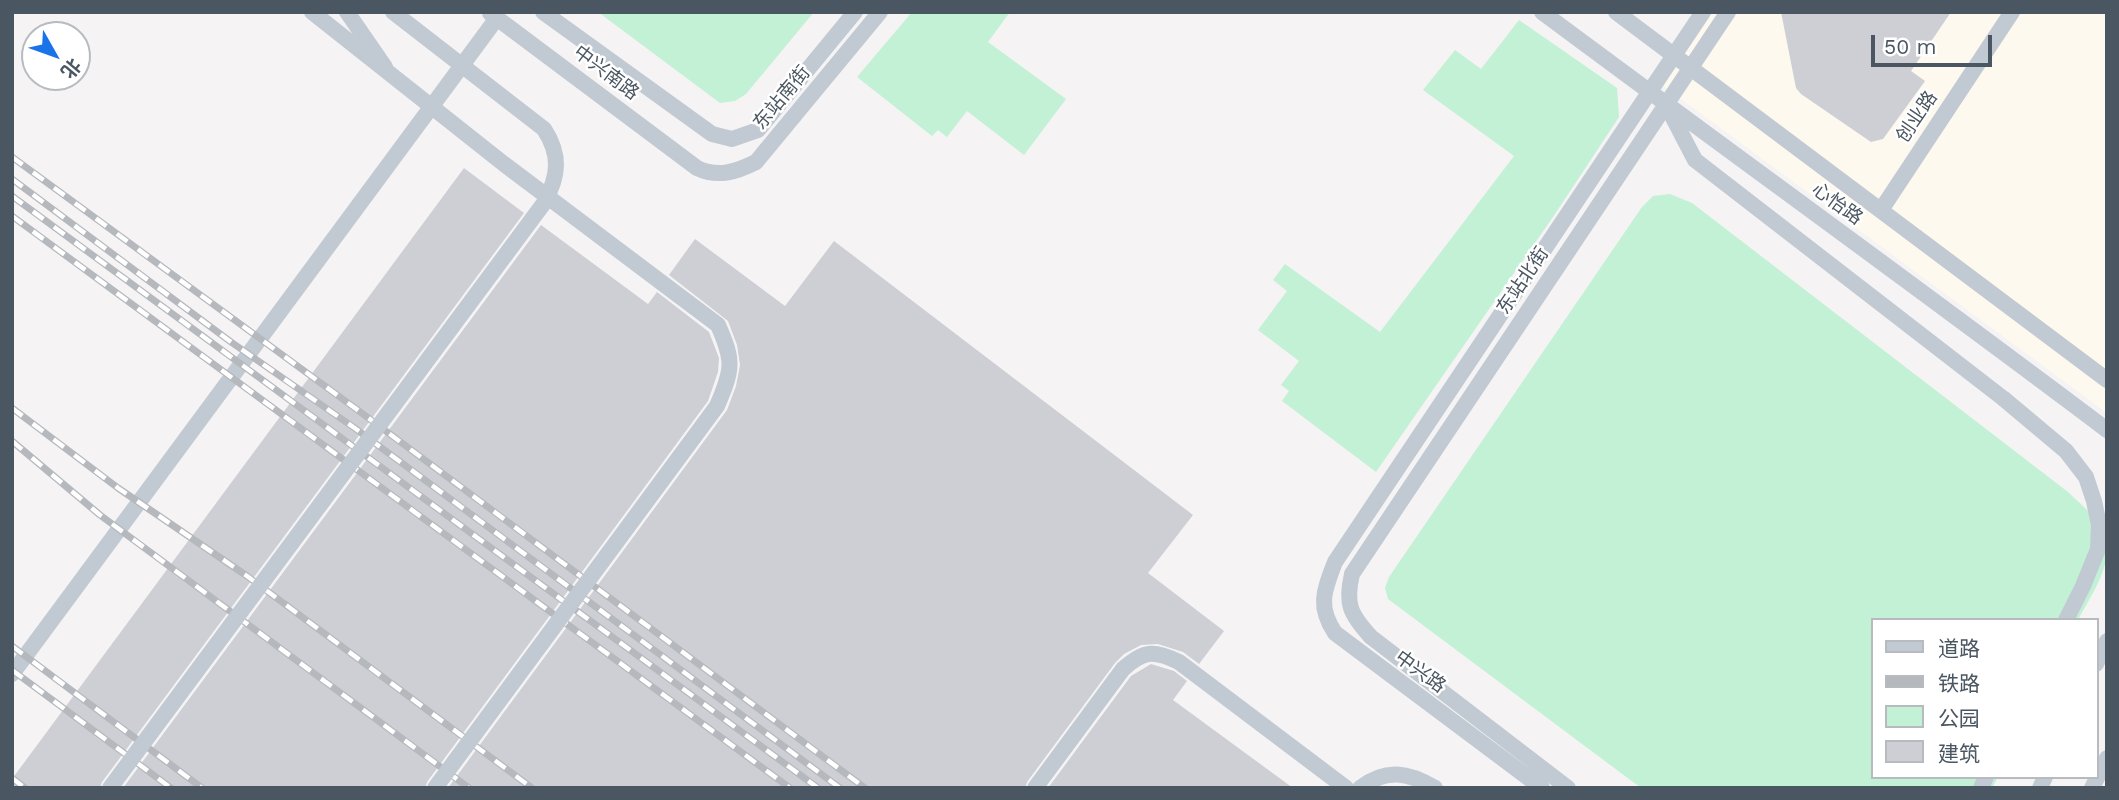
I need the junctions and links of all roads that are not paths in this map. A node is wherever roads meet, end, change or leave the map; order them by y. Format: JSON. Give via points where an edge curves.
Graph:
{"nodes":[{"id":1,"x":312,"y":12,"type":"edge"},
{"id":2,"x":347,"y":12,"type":"edge"},
{"id":3,"x":393,"y":12,"type":"edge"},
{"id":4,"x":543,"y":12,"type":"edge"},
{"id":5,"x":855,"y":12,"type":"edge"},
{"id":6,"x":880,"y":12,"type":"edge"},
{"id":7,"x":1542,"y":12,"type":"edge"},
{"id":8,"x":1616,"y":12,"type":"edge"},
{"id":9,"x":1703,"y":12,"type":"edge"},
{"id":10,"x":1728,"y":12,"type":"edge"},
{"id":11,"x":2012,"y":12,"type":"edge"},
{"id":12,"x":493,"y":15,"type":"edge"},
{"id":13,"x":1674,"y":55,"type":"junction"},
{"id":14,"x":1691,"y":67,"type":"junction"},
{"id":15,"x":393,"y":77,"type":"junction"},
{"id":16,"x":1650,"y":92,"type":"junction"},
{"id":17,"x":1666,"y":105,"type":"junction"},
{"id":18,"x":712,"y":134,"type":"joint"},
{"id":19,"x":697,"y":168,"type":"joint"},
{"id":20,"x":1881,"y":210,"type":"junction"},
{"id":21,"x":2107,"y":380,"type":"edge"},
{"id":22,"x":2107,"y":430,"type":"edge"},
{"id":23,"x":1335,"y":562,"type":"joint"},
{"id":24,"x":1353,"y":574,"type":"joint"},
{"id":25,"x":2067,"y":618,"type":"edge"},
{"id":26,"x":2107,"y":641,"type":"edge"},
{"id":27,"x":2098,"y":660,"type":"edge"},
{"id":28,"x":12,"y":674,"type":"edge"},
{"id":29,"x":2107,"y":758,"type":"edge"},
{"id":30,"x":2098,"y":775,"type":"edge"},
{"id":31,"x":1540,"y":787,"type":"edge"},
{"id":32,"x":110,"y":788,"type":"edge"},
{"id":33,"x":435,"y":788,"type":"edge"},
{"id":34,"x":1035,"y":788,"type":"edge"},
{"id":35,"x":1346,"y":788,"type":"edge"},
{"id":36,"x":1360,"y":788,"type":"edge"},
{"id":37,"x":1435,"y":788,"type":"edge"},
{"id":38,"x":1568,"y":788,"type":"edge"}],
"edges":[{"from":1,"to":15,"type":"street","bridge":true},
{"from":2,"to":15,"type":"street","bridge":true},
{"from":3,"to":32,"type":"street","bridge":true,"via":[[544,130],[558,162],[556,179],[544,203]]},
{"from":4,"to":18,"type":"street","name":"中兴南路"},
{"from":5,"to":18,"type":"street","name":"东站南街","via":[[758,130],[732,139]]},
{"from":6,"to":19,"type":"street","name":"东站南街","via":[[756,162],[724,174]]},
{"from":7,"to":16,"type":"street","name":"心怡路"},
{"from":8,"to":13,"type":"street","name":"心怡路"},
{"from":9,"to":13,"type":"street","name":"东站北街"},
{"from":10,"to":14,"type":"street","name":"东站北街"},
{"from":11,"to":20,"type":"street","name":"创业路"},
{"from":12,"to":19,"type":"street","name":"中兴南路"},
{"from":12,"to":28,"type":"street"},
{"from":13,"to":14,"type":"street","name":"心怡路"},
{"from":13,"to":16,"type":"street","name":"东站北街"},
{"from":14,"to":17,"type":"street","name":"东站北街"},
{"from":14,"to":20,"type":"street","name":"心怡路"},
{"from":15,"to":33,"type":"street","bridge":true,"via":[[718,325],[730,353],[727,382],[717,405]]},
{"from":16,"to":17,"type":"street","name":"心怡路"},
{"from":16,"to":23,"type":"street","name":"东站北街"},
{"from":17,"to":22,"type":"street","name":"心怡路"},
{"from":17,"to":24,"type":"street","name":"东站北街"},
{"from":17,"to":25,"type":"street","bridge":true,"via":[[1695,160],[2066,451],[2086,477],[2099,525],[2098,548]]},
{"from":20,"to":21,"type":"street","name":"心怡路"},
{"from":23,"to":31,"type":"street","name":"中兴路","via":[[1323,604],[1335,633]]},
{"from":24,"to":38,"type":"street","name":"中兴路","via":[[1350,606],[1371,637]]},
{"from":26,"to":27,"type":"street"},
{"from":29,"to":30,"type":"street"},
{"from":34,"to":35,"type":"street","via":[[1124,669],[1138,656],[1161,653]]},
{"from":36,"to":37,"type":"street","via":[[1393,773],[1413,776]]}]}
